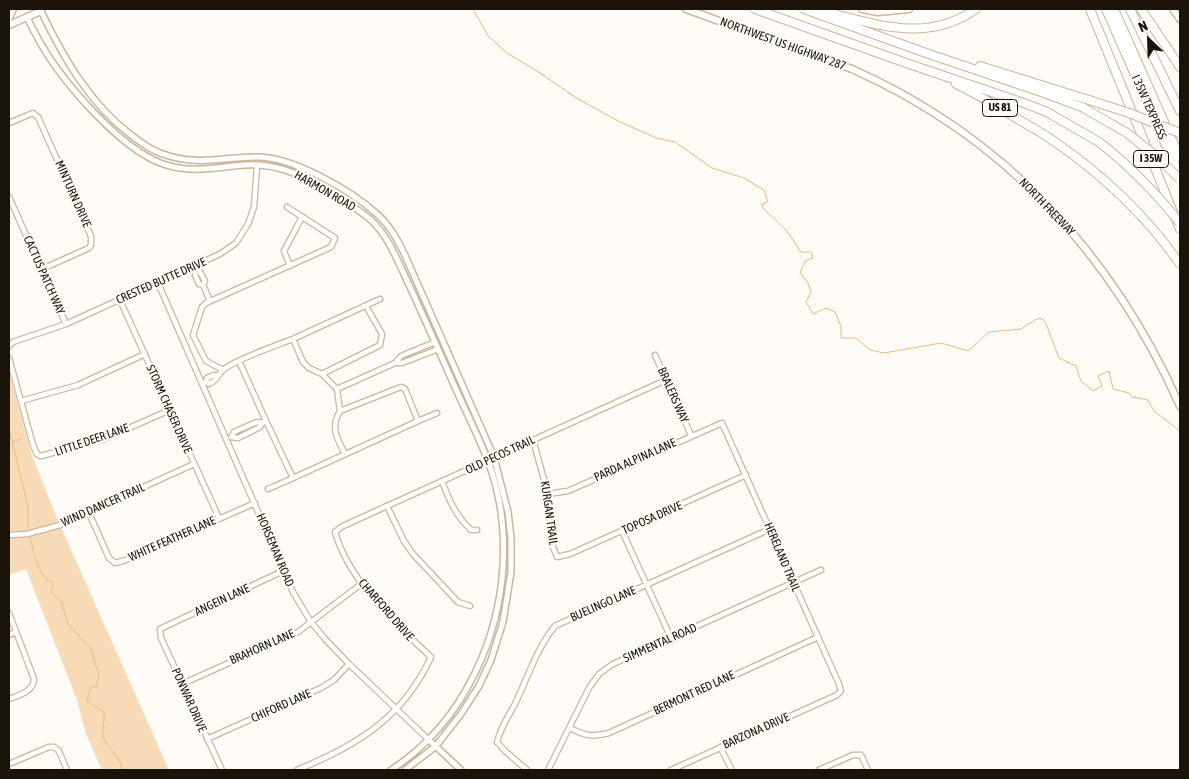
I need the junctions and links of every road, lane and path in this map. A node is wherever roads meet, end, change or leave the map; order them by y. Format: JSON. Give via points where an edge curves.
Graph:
{"nodes":[{"id":1,"x":13,"y":9,"type":"edge"},
{"id":2,"x":23,"y":9,"type":"edge"},
{"id":3,"x":686,"y":9,"type":"edge"},
{"id":4,"x":756,"y":9,"type":"edge"},
{"id":5,"x":804,"y":9,"type":"edge"},
{"id":6,"x":812,"y":9,"type":"edge"},
{"id":7,"x":862,"y":9,"type":"edge"},
{"id":8,"x":910,"y":9,"type":"edge"},
{"id":9,"x":976,"y":9,"type":"edge"},
{"id":10,"x":1090,"y":9,"type":"edge"},
{"id":11,"x":1106,"y":9,"type":"edge"},
{"id":12,"x":1114,"y":9,"type":"edge"},
{"id":13,"x":1130,"y":9,"type":"edge"},
{"id":14,"x":1141,"y":9,"type":"edge"},
{"id":15,"x":1173,"y":9,"type":"edge"},
{"id":16,"x":41,"y":10,"type":"edge"},
{"id":17,"x":27,"y":17,"type":"junction"},
{"id":18,"x":9,"y":18,"type":"edge"},
{"id":19,"x":1180,"y":19,"type":"edge"},
{"id":20,"x":9,"y":25,"type":"edge"},
{"id":21,"x":904,"y":46,"type":"junction"},
{"id":22,"x":909,"y":64,"type":"junction"},
{"id":23,"x":1180,"y":67,"type":"edge"},
{"id":24,"x":852,"y":69,"type":"joint"},
{"id":25,"x":1180,"y":111,"type":"edge"},
{"id":26,"x":9,"y":123,"type":"edge"},
{"id":27,"x":1180,"y":133,"type":"edge"},
{"id":28,"x":1180,"y":158,"type":"edge"},
{"id":29,"x":257,"y":166,"type":"junction"},
{"id":30,"x":1180,"y":178,"type":"edge"},
{"id":31,"x":9,"y":197,"type":"edge"},
{"id":32,"x":287,"y":207,"type":"dead end"},
{"id":33,"x":302,"y":217,"type":"junction"},
{"id":34,"x":1180,"y":223,"type":"edge"},
{"id":35,"x":1180,"y":229,"type":"edge"},
{"id":36,"x":1180,"y":264,"type":"edge"},
{"id":37,"x":290,"y":266,"type":"junction"},
{"id":38,"x":195,"y":268,"type":"junction"},
{"id":39,"x":42,"y":270,"type":"junction"},
{"id":40,"x":158,"y":283,"type":"junction"},
{"id":41,"x":380,"y":299,"type":"dead end"},
{"id":42,"x":120,"y":300,"type":"junction"},
{"id":43,"x":210,"y":301,"type":"junction"},
{"id":44,"x":366,"y":306,"type":"junction"},
{"id":45,"x":66,"y":324,"type":"junction"},
{"id":46,"x":293,"y":339,"type":"junction"},
{"id":47,"x":434,"y":342,"type":"junction"},
{"id":48,"x":9,"y":346,"type":"edge"},
{"id":49,"x":438,"y":349,"type":"junction"},
{"id":50,"x":145,"y":354,"type":"junction"},
{"id":51,"x":655,"y":355,"type":"dead end"},
{"id":52,"x":9,"y":358,"type":"edge"},
{"id":53,"x":239,"y":361,"type":"junction"},
{"id":54,"x":395,"y":363,"type":"junction"},
{"id":55,"x":223,"y":370,"type":"junction"},
{"id":56,"x":322,"y":374,"type":"junction"},
{"id":57,"x":666,"y":380,"type":"junction"},
{"id":58,"x":204,"y":383,"type":"junction"},
{"id":59,"x":338,"y":389,"type":"junction"},
{"id":60,"x":21,"y":401,"type":"junction"},
{"id":61,"x":1180,"y":406,"type":"edge"},
{"id":62,"x":170,"y":410,"type":"junction"},
{"id":63,"x":340,"y":411,"type":"junction"},
{"id":64,"x":437,"y":413,"type":"dead end"},
{"id":65,"x":418,"y":421,"type":"junction"},
{"id":66,"x":264,"y":422,"type":"junction"},
{"id":67,"x":722,"y":423,"type":"joint"},
{"id":68,"x":691,"y":435,"type":"junction"},
{"id":69,"x":226,"y":439,"type":"junction"},
{"id":70,"x":533,"y":440,"type":"junction"},
{"id":71,"x":345,"y":454,"type":"junction"},
{"id":72,"x":494,"y":458,"type":"junction"},
{"id":73,"x":488,"y":460,"type":"junction"},
{"id":74,"x":194,"y":464,"type":"junction"},
{"id":75,"x":746,"y":475,"type":"junction"},
{"id":76,"x":293,"y":478,"type":"junction"},
{"id":77,"x":442,"y":481,"type":"junction"},
{"id":78,"x":268,"y":490,"type":"dead end"},
{"id":79,"x":548,"y":494,"type":"junction"},
{"id":80,"x":255,"y":503,"type":"junction"},
{"id":81,"x":387,"y":506,"type":"junction"},
{"id":82,"x":89,"y":513,"type":"junction"},
{"id":83,"x":219,"y":518,"type":"junction"},
{"id":84,"x":770,"y":529,"type":"junction"},
{"id":85,"x":477,"y":530,"type":"dead end"},
{"id":86,"x":622,"y":531,"type":"junction"},
{"id":87,"x":335,"y":532,"type":"joint"},
{"id":88,"x":9,"y":535,"type":"edge"},
{"id":89,"x":557,"y":557,"type":"joint"},
{"id":90,"x":821,"y":570,"type":"dead end"},
{"id":91,"x":283,"y":571,"type":"junction"},
{"id":92,"x":361,"y":584,"type":"junction"},
{"id":93,"x":793,"y":584,"type":"junction"},
{"id":94,"x":647,"y":585,"type":"junction"},
{"id":95,"x":470,"y":606,"type":"dead end"},
{"id":96,"x":9,"y":613,"type":"edge"},
{"id":97,"x":311,"y":622,"type":"junction"},
{"id":98,"x":160,"y":629,"type":"joint"},
{"id":99,"x":16,"y":632,"type":"junction"},
{"id":100,"x":9,"y":635,"type":"edge"},
{"id":101,"x":818,"y":637,"type":"junction"},
{"id":102,"x":671,"y":638,"type":"junction"},
{"id":103,"x":349,"y":664,"type":"junction"},
{"id":104,"x":182,"y":684,"type":"junction"},
{"id":105,"x":841,"y":691,"type":"joint"},
{"id":106,"x":9,"y":699,"type":"edge"},
{"id":107,"x":396,"y":708,"type":"junction"},
{"id":108,"x":570,"y":728,"type":"junction"},
{"id":109,"x":207,"y":739,"type":"junction"},
{"id":110,"x":429,"y":740,"type":"junction"},
{"id":111,"x":436,"y":746,"type":"junction"},
{"id":112,"x":720,"y":747,"type":"junction"},
{"id":113,"x":9,"y":764,"type":"edge"},
{"id":114,"x":67,"y":770,"type":"edge"},
{"id":115,"x":222,"y":770,"type":"edge"},
{"id":116,"x":297,"y":770,"type":"edge"},
{"id":117,"x":391,"y":770,"type":"edge"},
{"id":118,"x":405,"y":770,"type":"edge"},
{"id":119,"x":461,"y":770,"type":"edge"},
{"id":120,"x":527,"y":770,"type":"edge"},
{"id":121,"x":548,"y":770,"type":"edge"},
{"id":122,"x":670,"y":770,"type":"edge"},
{"id":123,"x":732,"y":770,"type":"edge"},
{"id":124,"x":819,"y":770,"type":"edge"},
{"id":125,"x":868,"y":770,"type":"edge"}],
"edges":[{"from":1,"to":18,"type":"main road"},
{"from":2,"to":17,"type":"main road","name":"HARMON ROAD"},
{"from":3,"to":24,"type":"main road","name":"NORTHWEST US HIGHWAY 287"},
{"from":4,"to":22,"type":"highway"},
{"from":5,"to":21,"type":"highway"},
{"from":6,"to":9,"type":"highway","via":[[898,29],[917,29],[955,20]]},
{"from":7,"to":8,"type":"main road","via":[[878,12]]},
{"from":10,"to":35,"type":"highway","number":"I 35W"},
{"from":11,"to":30,"type":"highway","name":"I 35W TEXPRESS"},
{"from":12,"to":28,"type":"highway","name":"I 35W TEXPRESS"},
{"from":13,"to":25,"type":"highway"},
{"from":14,"to":23,"type":"highway"},
{"from":15,"to":19,"type":"main road"},
{"from":16,"to":17,"type":"main road"},
{"from":16,"to":72,"type":"street","name":"HARMON ROAD","via":[[86,91],[143,144],[181,160],[205,162],[258,157],[292,163],[314,172],[379,216],[404,253]]},
{"from":17,"to":20,"type":"main road"},
{"from":17,"to":29,"type":"street","name":"HARMON ROAD","via":[[41,45],[76,93],[130,146],[146,156],[180,168],[202,170]]},
{"from":21,"to":27,"type":"highway","bridge":true,"via":[[1129,112]]},
{"from":21,"to":30,"type":"highway","bridge":true,"via":[[1082,108],[1128,133]]},
{"from":22,"to":34,"type":"highway","bridge":true,"via":[[1032,106],[1073,126],[1099,142],[1140,176]]},
{"from":22,"to":36,"type":"highway","number":"US 81","via":[[978,94],[1078,158],[1130,205]]},
{"from":24,"to":61,"type":"main road","name":"NORTH FREEWAY","via":[[952,125],[1011,171],[1052,210],[1090,253],[1122,298],[1151,346]]},
{"from":26,"to":39,"type":"street","name":"MINTURN DRIVE","via":[[33,113],[38,117],[92,241],[89,248]]},
{"from":29,"to":38,"type":"street","name":"CRESTED BUTTE DRIVE","via":[[254,207],[248,224],[236,243]]},
{"from":29,"to":47,"type":"street","name":"HARMON ROAD","via":[[303,176],[361,211],[387,239]]},
{"from":31,"to":39,"type":"street","name":"CACTUS PATCH WAY"},
{"from":32,"to":33,"type":"street"},
{"from":33,"to":37,"type":"street","via":[[284,251]]},
{"from":33,"to":37,"type":"street","via":[[334,238],[331,247]]},
{"from":37,"to":43,"type":"street"},
{"from":38,"to":40,"type":"street","name":"CRESTED BUTTE DRIVE"},
{"from":38,"to":43,"type":"street","via":[[205,281],[203,285]]},
{"from":39,"to":45,"type":"street","name":"CACTUS PATCH WAY"},
{"from":40,"to":42,"type":"street","name":"CRESTED BUTTE DRIVE"},
{"from":40,"to":58,"type":"street","name":"HORSEMAN ROAD"},
{"from":41,"to":44,"type":"street"},
{"from":42,"to":45,"type":"street","name":"CRESTED BUTTE DRIVE"},
{"from":42,"to":50,"type":"street","name":"STORM CHASER DRIVE"},
{"from":43,"to":55,"type":"street","via":[[202,307],[193,335],[206,361]]},
{"from":44,"to":46,"type":"street"},
{"from":44,"to":56,"type":"street","via":[[382,334],[380,345]]},
{"from":45,"to":48,"type":"street","name":"CRESTED BUTTE DRIVE"},
{"from":46,"to":53,"type":"street"},
{"from":46,"to":56,"type":"street","via":[[303,362]]},
{"from":47,"to":49,"type":"street","name":"HARMON ROAD"},
{"from":47,"to":54,"type":"street","via":[[401,356]]},
{"from":49,"to":54,"type":"street","via":[[402,364]]},
{"from":49,"to":73,"type":"street","name":"HARMON ROAD"},
{"from":50,"to":60,"type":"street","via":[[78,385]]},
{"from":50,"to":62,"type":"street","name":"STORM CHASER DRIVE"},
{"from":51,"to":57,"type":"street","name":"BRALERS WAY"},
{"from":52,"to":60,"type":"street"},
{"from":53,"to":55,"type":"street"},
{"from":53,"to":66,"type":"street"},
{"from":54,"to":59,"type":"street"},
{"from":55,"to":58,"type":"street","via":[[217,380]]},
{"from":56,"to":59,"type":"street"},
{"from":57,"to":68,"type":"street","name":"BRALERS WAY"},
{"from":57,"to":70,"type":"street","name":"OLD PECOS TRAIL"},
{"from":58,"to":69,"type":"street","name":"HORSEMAN ROAD"},
{"from":59,"to":63,"type":"street"},
{"from":60,"to":62,"type":"street","name":"LITTLE DEER LANE","via":[[33,445],[41,456],[104,439]]},
{"from":62,"to":74,"type":"street","name":"STORM CHASER DRIVE"},
{"from":63,"to":65,"type":"street","via":[[401,387],[405,389]]},
{"from":63,"to":71,"type":"street","via":[[335,428]]},
{"from":64,"to":65,"type":"street"},
{"from":65,"to":71,"type":"street"},
{"from":66,"to":69,"type":"street","via":[[234,432]]},
{"from":66,"to":76,"type":"street"},
{"from":67,"to":68,"type":"street","name":"PARDA ALPINA LANE"},
{"from":67,"to":75,"type":"street","name":"HERELAND TRAIL"},
{"from":68,"to":79,"type":"street","name":"PARDA ALPINA LANE","via":[[568,491]]},
{"from":69,"to":80,"type":"street","name":"HORSEMAN ROAD"},
{"from":70,"to":72,"type":"street","name":"OLD PECOS TRAIL"},
{"from":70,"to":79,"type":"street","name":"KURGAN TRAIL"},
{"from":71,"to":76,"type":"street"},
{"from":72,"to":73,"type":"street","name":"OLD PECOS TRAIL"},
{"from":72,"to":111,"type":"street","name":"HARMON ROAD","via":[[511,538],[506,608],[490,660],[478,686]]},
{"from":73,"to":77,"type":"street","name":"OLD PECOS TRAIL"},
{"from":73,"to":110,"type":"street","name":"HARMON ROAD","via":[[500,510],[503,570],[499,602],[491,634],[470,683]]},
{"from":74,"to":82,"type":"street","name":"WIND DANCER TRAIL"},
{"from":74,"to":83,"type":"street","name":"STORM CHASER DRIVE"},
{"from":75,"to":84,"type":"street","name":"HERELAND TRAIL"},
{"from":75,"to":86,"type":"street","name":"TOPOSA DRIVE"},
{"from":76,"to":78,"type":"street"},
{"from":77,"to":81,"type":"street","name":"OLD PECOS TRAIL"},
{"from":77,"to":85,"type":"street","via":[[462,522],[471,530]]},
{"from":79,"to":89,"type":"street","name":"KURGAN TRAIL","via":[[553,547]]},
{"from":80,"to":83,"type":"street","name":"WHITE FEATHER LANE"},
{"from":80,"to":91,"type":"street","name":"HORSEMAN ROAD"},
{"from":81,"to":87,"type":"street","name":"OLD PECOS TRAIL"},
{"from":81,"to":95,"type":"street","via":[[413,554],[458,602]]},
{"from":82,"to":83,"type":"street","name":"WHITE FEATHER LANE","via":[[109,558],[115,563]]},
{"from":82,"to":88,"type":"street","name":"WIND DANCER TRAIL","via":[[43,530]]},
{"from":84,"to":93,"type":"street","name":"HERELAND TRAIL"},
{"from":84,"to":94,"type":"street","name":"BUELINGO LANE"},
{"from":86,"to":89,"type":"street","name":"TOPOSA DRIVE"},
{"from":86,"to":94,"type":"street"},
{"from":87,"to":92,"type":"street","name":"CHARFORD DRIVE"},
{"from":90,"to":93,"type":"street","name":"SIMMENTAL ROAD"},
{"from":91,"to":97,"type":"street","name":"HORSEMAN ROAD"},
{"from":91,"to":98,"type":"street","name":"ANGEIN LANE"},
{"from":92,"to":97,"type":"street","name":"BRAHORN LANE"},
{"from":92,"to":107,"type":"street","name":"CHARFORD DRIVE","via":[[431,658]]},
{"from":93,"to":101,"type":"street","name":"HERELAND TRAIL"},
{"from":93,"to":102,"type":"street","name":"SIMMENTAL ROAD"},
{"from":94,"to":102,"type":"street"},
{"from":94,"to":120,"type":"street","name":"BUELINGO LANE","via":[[556,626],[545,638],[497,742]]},
{"from":96,"to":99,"type":"street"},
{"from":97,"to":103,"type":"street","name":"HORSEMAN ROAD"},
{"from":97,"to":104,"type":"street","name":"BRAHORN LANE","via":[[298,632]]},
{"from":98,"to":104,"type":"street","name":"PONWAR DRIVE"},
{"from":99,"to":100,"type":"street"},
{"from":99,"to":106,"type":"street","via":[[34,684]]},
{"from":101,"to":105,"type":"street","name":"HERELAND TRAIL"},
{"from":101,"to":108,"type":"street","name":"BERMONT RED LANE","via":[[609,732],[594,736]]},
{"from":102,"to":108,"type":"street","name":"SIMMENTAL ROAD","via":[[613,664],[599,674]]},
{"from":103,"to":107,"type":"street","name":"HORSEMAN ROAD"},
{"from":103,"to":109,"type":"street","name":"CHIFORD LANE","via":[[321,688]]},
{"from":104,"to":109,"type":"street","name":"PONWAR DRIVE"},
{"from":105,"to":112,"type":"street","name":"BARZONA DRIVE","via":[[837,696]]},
{"from":107,"to":110,"type":"street","name":"HORSEMAN ROAD"},
{"from":107,"to":116,"type":"street","via":[[364,737]]},
{"from":108,"to":121,"type":"street","name":"SIMMENTAL ROAD"},
{"from":109,"to":115,"type":"street","name":"PONWAR DRIVE"},
{"from":110,"to":111,"type":"street","name":"HORSEMAN ROAD"},
{"from":110,"to":117,"type":"street","name":"HARMON ROAD"},
{"from":111,"to":118,"type":"street","name":"HARMON ROAD"},
{"from":111,"to":119,"type":"street","name":"HORSEMAN ROAD"},
{"from":112,"to":122,"type":"street","name":"BARZONA DRIVE"},
{"from":112,"to":123,"type":"street"},
{"from":113,"to":114,"type":"street","via":[[54,747]]},
{"from":124,"to":125,"type":"street","via":[[854,755],[861,755]]}]}
